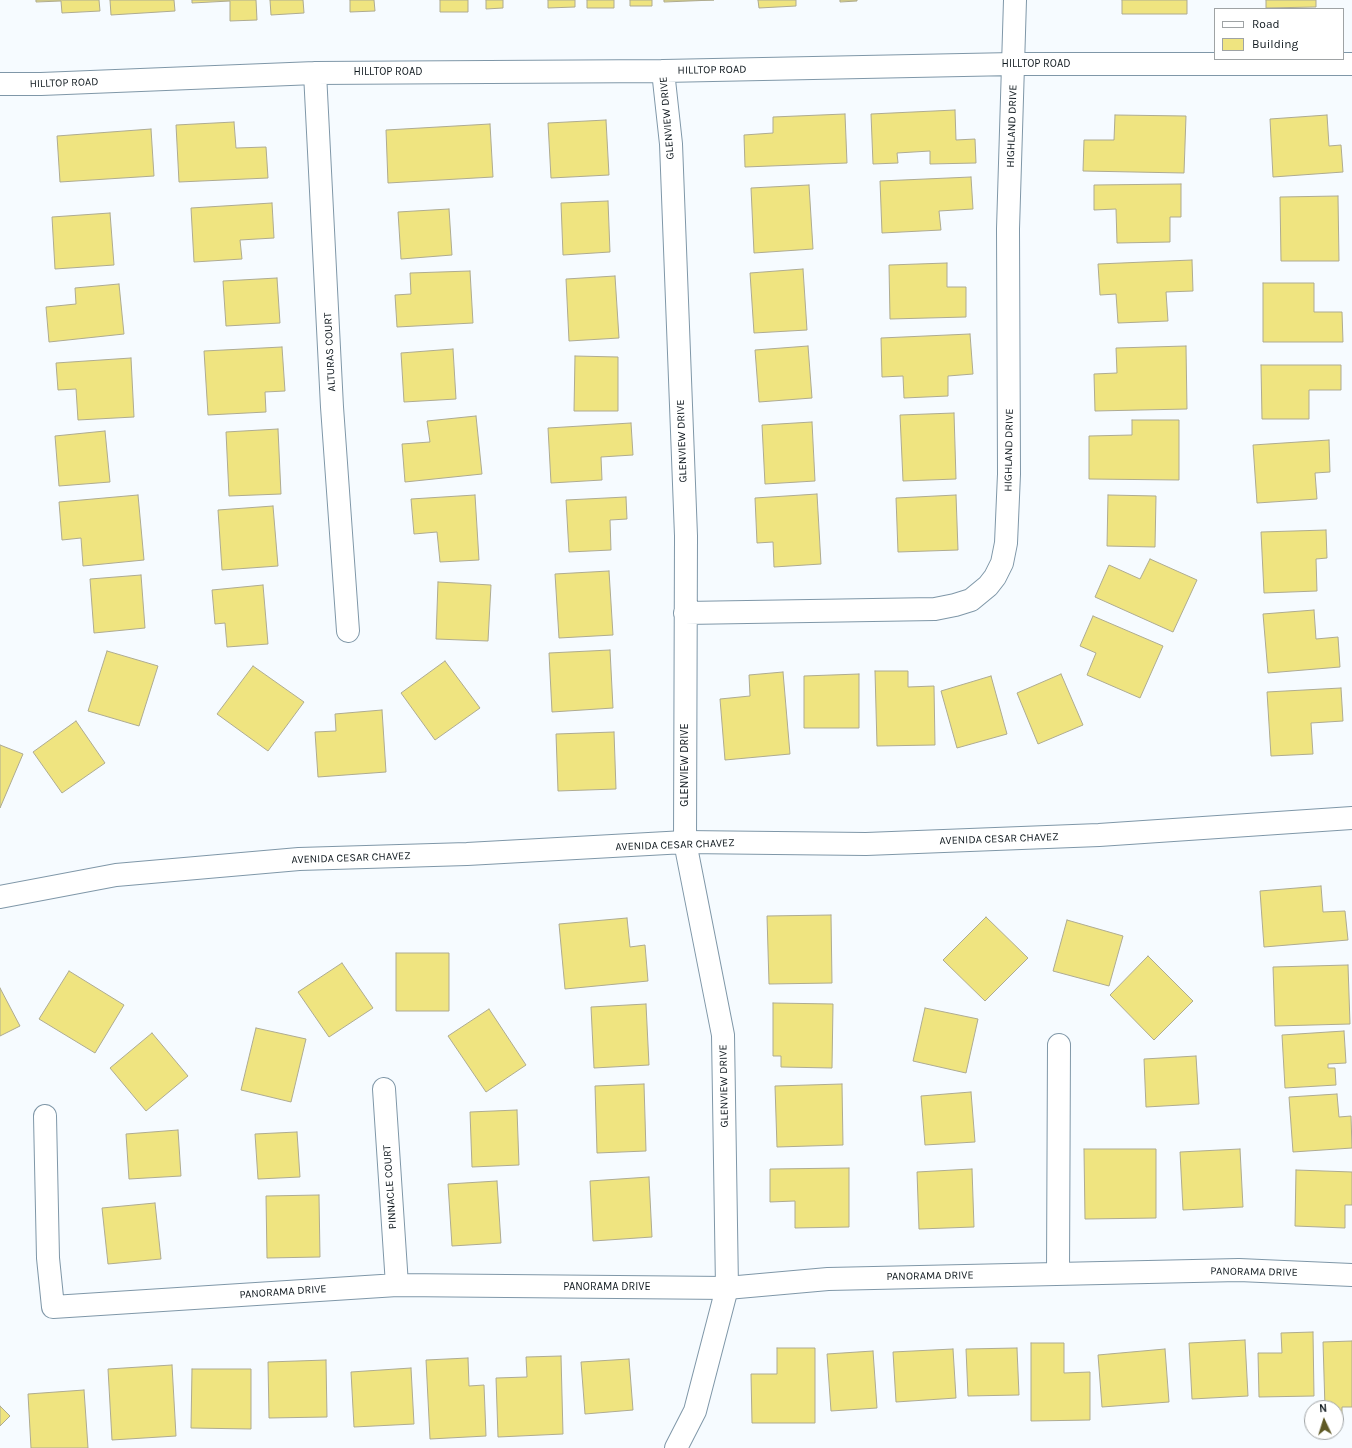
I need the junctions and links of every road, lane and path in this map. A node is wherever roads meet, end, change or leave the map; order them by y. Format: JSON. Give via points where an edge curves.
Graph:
{"nodes":[{"id":1,"x":1015,"y":0,"type":"edge"},
{"id":2,"x":1013,"y":64,"type":"junction"},
{"id":3,"x":1352,"y":64,"type":"edge"},
{"id":4,"x":663,"y":71,"type":"junction"},
{"id":5,"x":315,"y":73,"type":"junction"},
{"id":6,"x":0,"y":84,"type":"edge"},
{"id":7,"x":685,"y":614,"type":"junction"},
{"id":8,"x":348,"y":630,"type":"dead end"},
{"id":9,"x":1352,"y":818,"type":"edge"},
{"id":10,"x":685,"y":842,"type":"junction"},
{"id":11,"x":0,"y":897,"type":"edge"},
{"id":12,"x":1059,"y":1045,"type":"dead end"},
{"id":13,"x":384,"y":1089,"type":"dead end"},
{"id":14,"x":44,"y":1116,"type":"dead end"},
{"id":15,"x":1058,"y":1273,"type":"junction"},
{"id":16,"x":1352,"y":1275,"type":"edge"},
{"id":17,"x":397,"y":1285,"type":"junction"},
{"id":18,"x":727,"y":1288,"type":"junction"},
{"id":19,"x":676,"y":1448,"type":"edge"}],
"edges":[{"from":1,"to":2,"type":"street","name":"HIGHLAND DRIVE"},
{"from":2,"to":3,"type":"street","name":"HILLTOP ROAD"},
{"from":2,"to":4,"type":"street","name":"HILLTOP ROAD"},
{"from":2,"to":7,"type":"street","name":"HIGHLAND DRIVE","via":[[1008,229],[1010,474],[1006,543],[1002,563],[995,577],[971,600],[935,609]]},
{"from":4,"to":5,"type":"street","name":"HILLTOP ROAD"},
{"from":4,"to":7,"type":"street","name":"GLENVIEW DRIVE","via":[[671,144],[686,536]]},
{"from":5,"to":6,"type":"street","name":"HILLTOP ROAD"},
{"from":5,"to":8,"type":"street","name":"ALTURAS COURT","via":[[332,408]]},
{"from":7,"to":10,"type":"street","name":"GLENVIEW DRIVE"},
{"from":9,"to":10,"type":"street","name":"AVENIDA CESAR CHAVEZ","via":[[1099,835],[866,844]]},
{"from":10,"to":11,"type":"street","name":"AVENIDA CESAR CHAVEZ","via":[[468,854],[299,858],[116,876]]},
{"from":10,"to":18,"type":"street","name":"GLENVIEW DRIVE","via":[[723,1035]]},
{"from":12,"to":15,"type":"street"},
{"from":13,"to":17,"type":"street","name":"PINNACLE COURT"},
{"from":14,"to":17,"type":"street","name":"PANORAMA DRIVE","via":[[48,1258],[53,1307]]},
{"from":15,"to":16,"type":"street","name":"PANORAMA DRIVE","via":[[1239,1270]]},
{"from":15,"to":18,"type":"street","name":"PANORAMA DRIVE","via":[[828,1279]]},
{"from":17,"to":18,"type":"street","name":"PANORAMA DRIVE"},
{"from":18,"to":19,"type":"street","name":"GLENVIEW DRIVE","via":[[695,1411]]}]}
